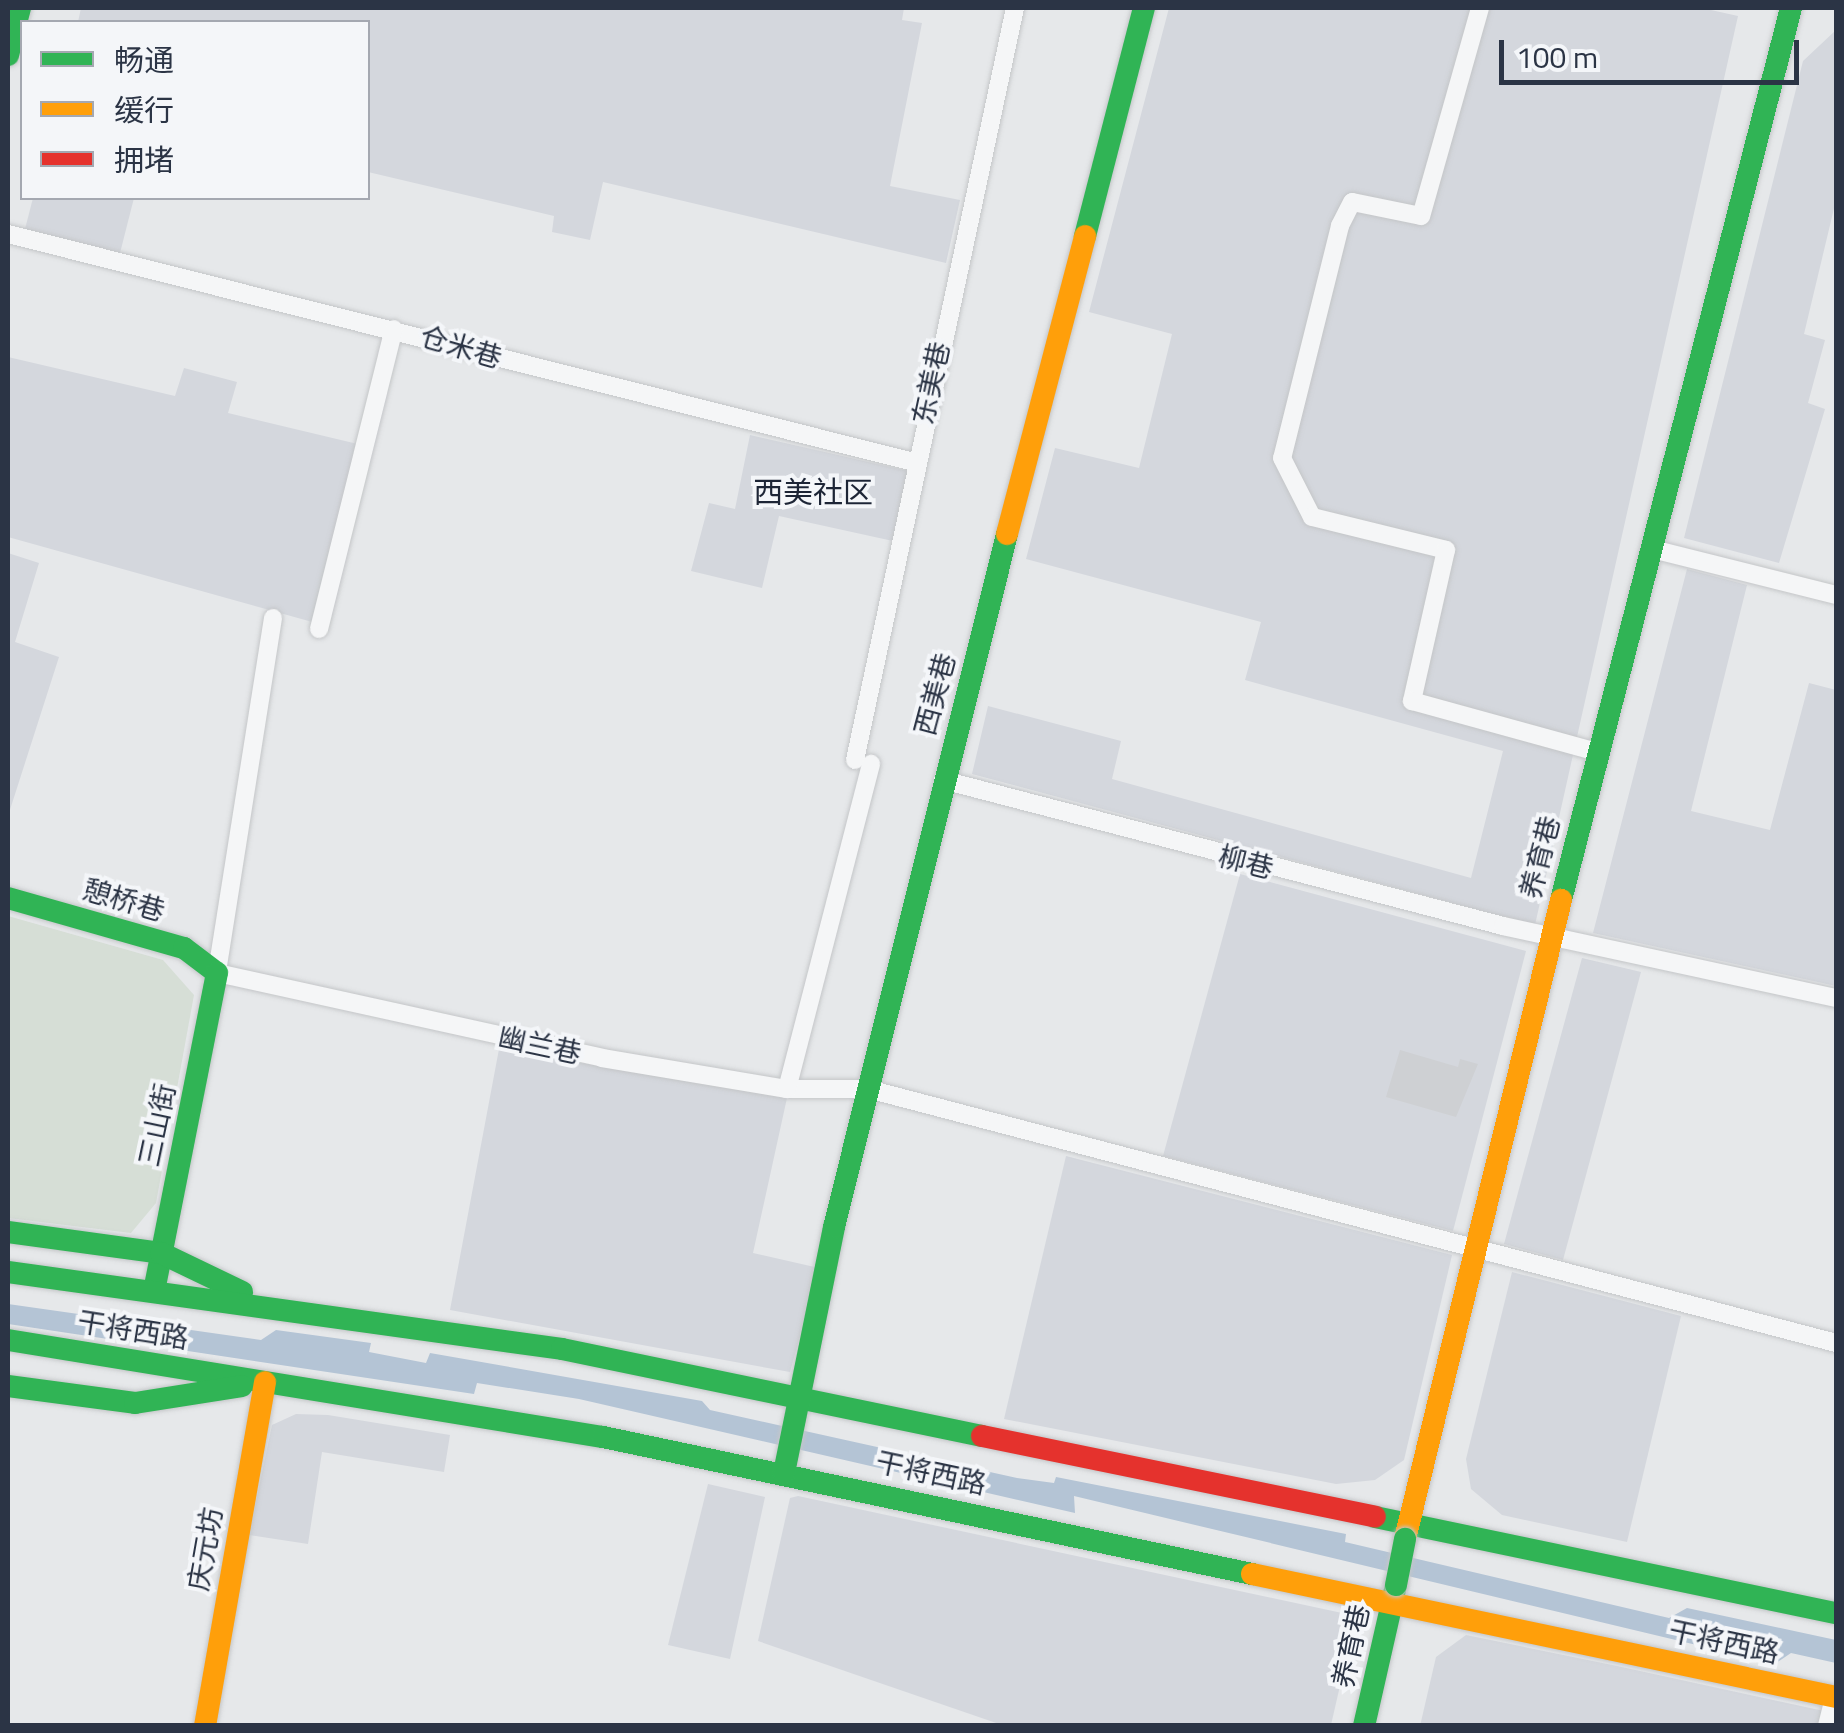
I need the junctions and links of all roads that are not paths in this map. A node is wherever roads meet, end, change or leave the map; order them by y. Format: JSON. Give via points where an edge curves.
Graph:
{"nodes":[{"id":1,"x":20,"y":8,"type":"edge"},
{"id":2,"x":1015,"y":8,"type":"edge"},
{"id":3,"x":1144,"y":8,"type":"edge"},
{"id":4,"x":1480,"y":8,"type":"edge"},
{"id":5,"x":1791,"y":8,"type":"edge"},
{"id":6,"x":8,"y":55,"type":"edge"},
{"id":7,"x":8,"y":234,"type":"edge"},
{"id":8,"x":394,"y":328,"type":"junction"},
{"id":9,"x":914,"y":462,"type":"junction"},
{"id":10,"x":1652,"y":550,"type":"junction"},
{"id":11,"x":1836,"y":595,"type":"edge"},
{"id":12,"x":273,"y":618,"type":"dead end"},
{"id":13,"x":319,"y":629,"type":"dead end"},
{"id":14,"x":1597,"y":752,"type":"junction"},
{"id":15,"x":943,"y":780,"type":"junction"},
{"id":16,"x":8,"y":898,"type":"edge"},
{"id":17,"x":1552,"y":932,"type":"junction"},
{"id":18,"x":216,"y":973,"type":"junction"},
{"id":19,"x":1836,"y":998,"type":"edge"},
{"id":20,"x":787,"y":1089,"type":"junction"},
{"id":21,"x":868,"y":1089,"type":"junction"},
{"id":22,"x":8,"y":1232,"type":"edge"},
{"id":23,"x":1472,"y":1251,"type":"junction"},
{"id":24,"x":162,"y":1253,"type":"junction"},
{"id":25,"x":8,"y":1272,"type":"edge"},
{"id":26,"x":154,"y":1290,"type":"junction"},
{"id":27,"x":263,"y":1302,"type":"junction"},
{"id":28,"x":8,"y":1340,"type":"edge"},
{"id":29,"x":1836,"y":1343,"type":"edge"},
{"id":30,"x":142,"y":1361,"type":"junction"},
{"id":31,"x":265,"y":1382,"type":"junction"},
{"id":32,"x":8,"y":1386,"type":"edge"},
{"id":33,"x":135,"y":1404,"type":"junction"},
{"id":34,"x":796,"y":1409,"type":"junction"},
{"id":35,"x":786,"y":1464,"type":"junction"},
{"id":36,"x":1408,"y":1530,"type":"junction"},
{"id":37,"x":1393,"y":1593,"type":"junction"},
{"id":38,"x":1836,"y":1614,"type":"edge"},
{"id":39,"x":1835,"y":1697,"type":"edge"},
{"id":40,"x":205,"y":1726,"type":"edge"},
{"id":41,"x":1364,"y":1726,"type":"edge"},
{"id":42,"x":1827,"y":1726,"type":"edge"}],
"edges":[{"from":1,"to":6,"type":"main road"},
{"from":2,"to":9,"type":"street","name":"东美巷"},
{"from":3,"to":15,"type":"main road","name":"西美巷"},
{"from":4,"to":14,"type":"street","via":[[1421,216],[1352,202],[1340,226],[1282,458],[1312,517],[1446,550],[1412,701]]},
{"from":5,"to":10,"type":"main road","name":"养育巷"},
{"from":7,"to":8,"type":"street","name":"仓米巷"},
{"from":8,"to":9,"type":"street","name":"仓米巷","via":[[654,402]]},
{"from":8,"to":13,"type":"street"},
{"from":9,"to":20,"type":"street","name":"东美巷","via":[[863,762]]},
{"from":10,"to":11,"type":"street"},
{"from":10,"to":14,"type":"main road","name":"养育巷"},
{"from":12,"to":18,"type":"street"},
{"from":14,"to":17,"type":"main road","name":"养育巷"},
{"from":15,"to":17,"type":"street","name":"柳巷","via":[[1185,847]]},
{"from":15,"to":21,"type":"main road","name":"西美巷"},
{"from":16,"to":18,"type":"main road","name":"憩桥巷","via":[[184,948]]},
{"from":17,"to":19,"type":"street","name":"柳巷"},
{"from":17,"to":23,"type":"main road","name":"养育巷"},
{"from":18,"to":20,"type":"street","name":"幽兰巷","via":[[602,1058]]},
{"from":18,"to":24,"type":"main road","name":"三山街"},
{"from":20,"to":21,"type":"street","name":"幽兰巷"},
{"from":21,"to":23,"type":"street","name":"幽兰巷"},
{"from":21,"to":34,"type":"main road","name":"西美巷"},
{"from":22,"to":24,"type":"main road"},
{"from":23,"to":29,"type":"street","name":"幽兰巷"},
{"from":23,"to":36,"type":"main road","name":"养育巷"},
{"from":24,"to":26,"type":"main road","name":"三山街"},
{"from":24,"to":27,"type":"main road"},
{"from":25,"to":26,"type":"main road","name":"干将西路"},
{"from":26,"to":27,"type":"main road","name":"干将西路"},
{"from":27,"to":34,"type":"main road","name":"干将西路","via":[[473,1332]]},
{"from":28,"to":30,"type":"main road","name":"干将西路"},
{"from":30,"to":31,"type":"main road","name":"干将西路"},
{"from":30,"to":33,"type":"main road"},
{"from":31,"to":33,"type":"main road"},
{"from":31,"to":35,"type":"main road","name":"干将西路"},
{"from":31,"to":40,"type":"main road","name":"庆元坊"},
{"from":32,"to":33,"type":"main road"},
{"from":34,"to":35,"type":"main road","name":"西美巷"},
{"from":34,"to":36,"type":"main road","name":"干将西路"},
{"from":35,"to":37,"type":"main road","name":"干将西路"},
{"from":36,"to":37,"type":"main road","name":"养育巷","bridge":true},
{"from":36,"to":38,"type":"main road","name":"干将西路"},
{"from":37,"to":39,"type":"main road","name":"干将西路"},
{"from":37,"to":41,"type":"main road","name":"养育巷"},
{"from":39,"to":42,"type":"street"}]}
